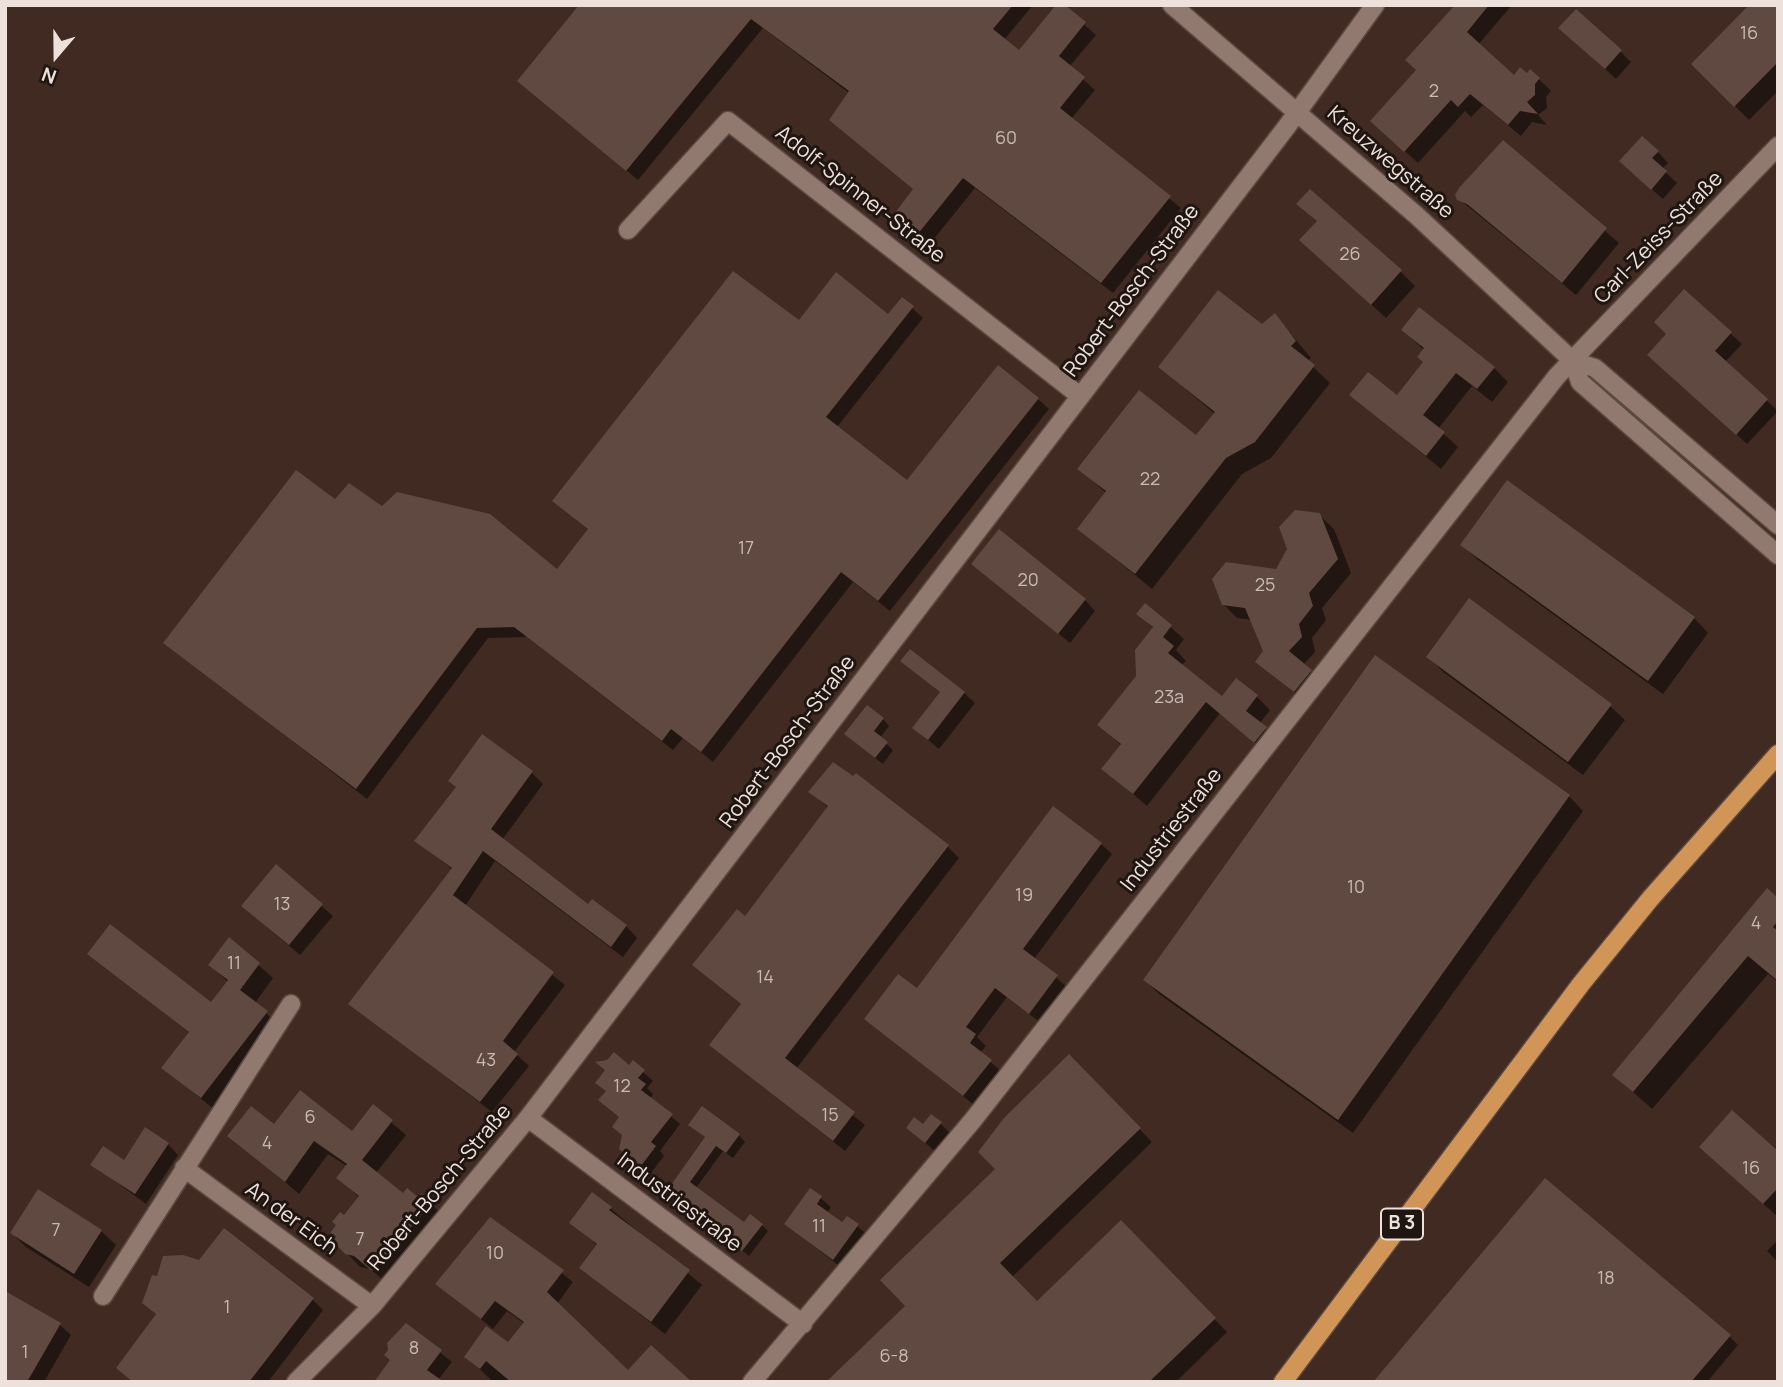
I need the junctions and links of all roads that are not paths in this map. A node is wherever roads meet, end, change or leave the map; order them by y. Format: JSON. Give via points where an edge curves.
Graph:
{"nodes":[{"id":1,"x":1172,"y":5,"type":"edge"},
{"id":2,"x":1375,"y":5,"type":"edge"},
{"id":3,"x":1297,"y":113,"type":"junction"},
{"id":4,"x":1778,"y":146,"type":"edge"},
{"id":5,"x":628,"y":230,"type":"dead end"},
{"id":6,"x":1573,"y":361,"type":"junction"},
{"id":7,"x":1080,"y":396,"type":"junction"},
{"id":8,"x":1778,"y":525,"type":"edge"},
{"id":9,"x":1778,"y":555,"type":"edge"},
{"id":10,"x":1778,"y":754,"type":"edge"},
{"id":11,"x":291,"y":1004,"type":"dead end"},
{"id":12,"x":528,"y":1118,"type":"junction"},
{"id":13,"x":184,"y":1168,"type":"junction"},
{"id":14,"x":103,"y":1296,"type":"dead end"},
{"id":15,"x":372,"y":1306,"type":"junction"},
{"id":16,"x":803,"y":1324,"type":"junction"},
{"id":17,"x":296,"y":1382,"type":"edge"},
{"id":18,"x":752,"y":1382,"type":"edge"},
{"id":19,"x":1283,"y":1382,"type":"edge"}],
"edges":[{"from":1,"to":3,"type":"street","name":"Kreuzwegstraße"},
{"from":2,"to":3,"type":"street"},
{"from":3,"to":6,"type":"street","name":"Kreuzwegstraße"},
{"from":3,"to":7,"type":"street","name":"Robert-Bosch-Straße"},
{"from":4,"to":6,"type":"street","name":"Carl-Zeiss-Straße"},
{"from":5,"to":7,"type":"street","name":"Adolf-Spinner-Straße","via":[[728,121]]},
{"from":6,"to":8,"type":"street","name":"Kreuzwegstraße","via":[[1595,368]]},
{"from":6,"to":9,"type":"street","name":"Kreuzwegstraße","via":[[1580,382]]},
{"from":6,"to":16,"type":"street","name":"Industriestraße","via":[[1483,469],[973,1120]]},
{"from":7,"to":12,"type":"street","name":"Robert-Bosch-Straße"},
{"from":10,"to":19,"type":"main road","number":"B 3","via":[[1581,984]]},
{"from":11,"to":13,"type":"street"},
{"from":12,"to":15,"type":"street","name":"Robert-Bosch-Straße"},
{"from":12,"to":16,"type":"street","name":"Industriestraße"},
{"from":13,"to":14,"type":"street"},
{"from":13,"to":15,"type":"street","name":"An der Eich"},
{"from":15,"to":17,"type":"street","name":"Robert-Bosch-Straße"},
{"from":16,"to":18,"type":"street","name":"Industriestraße"}]}
